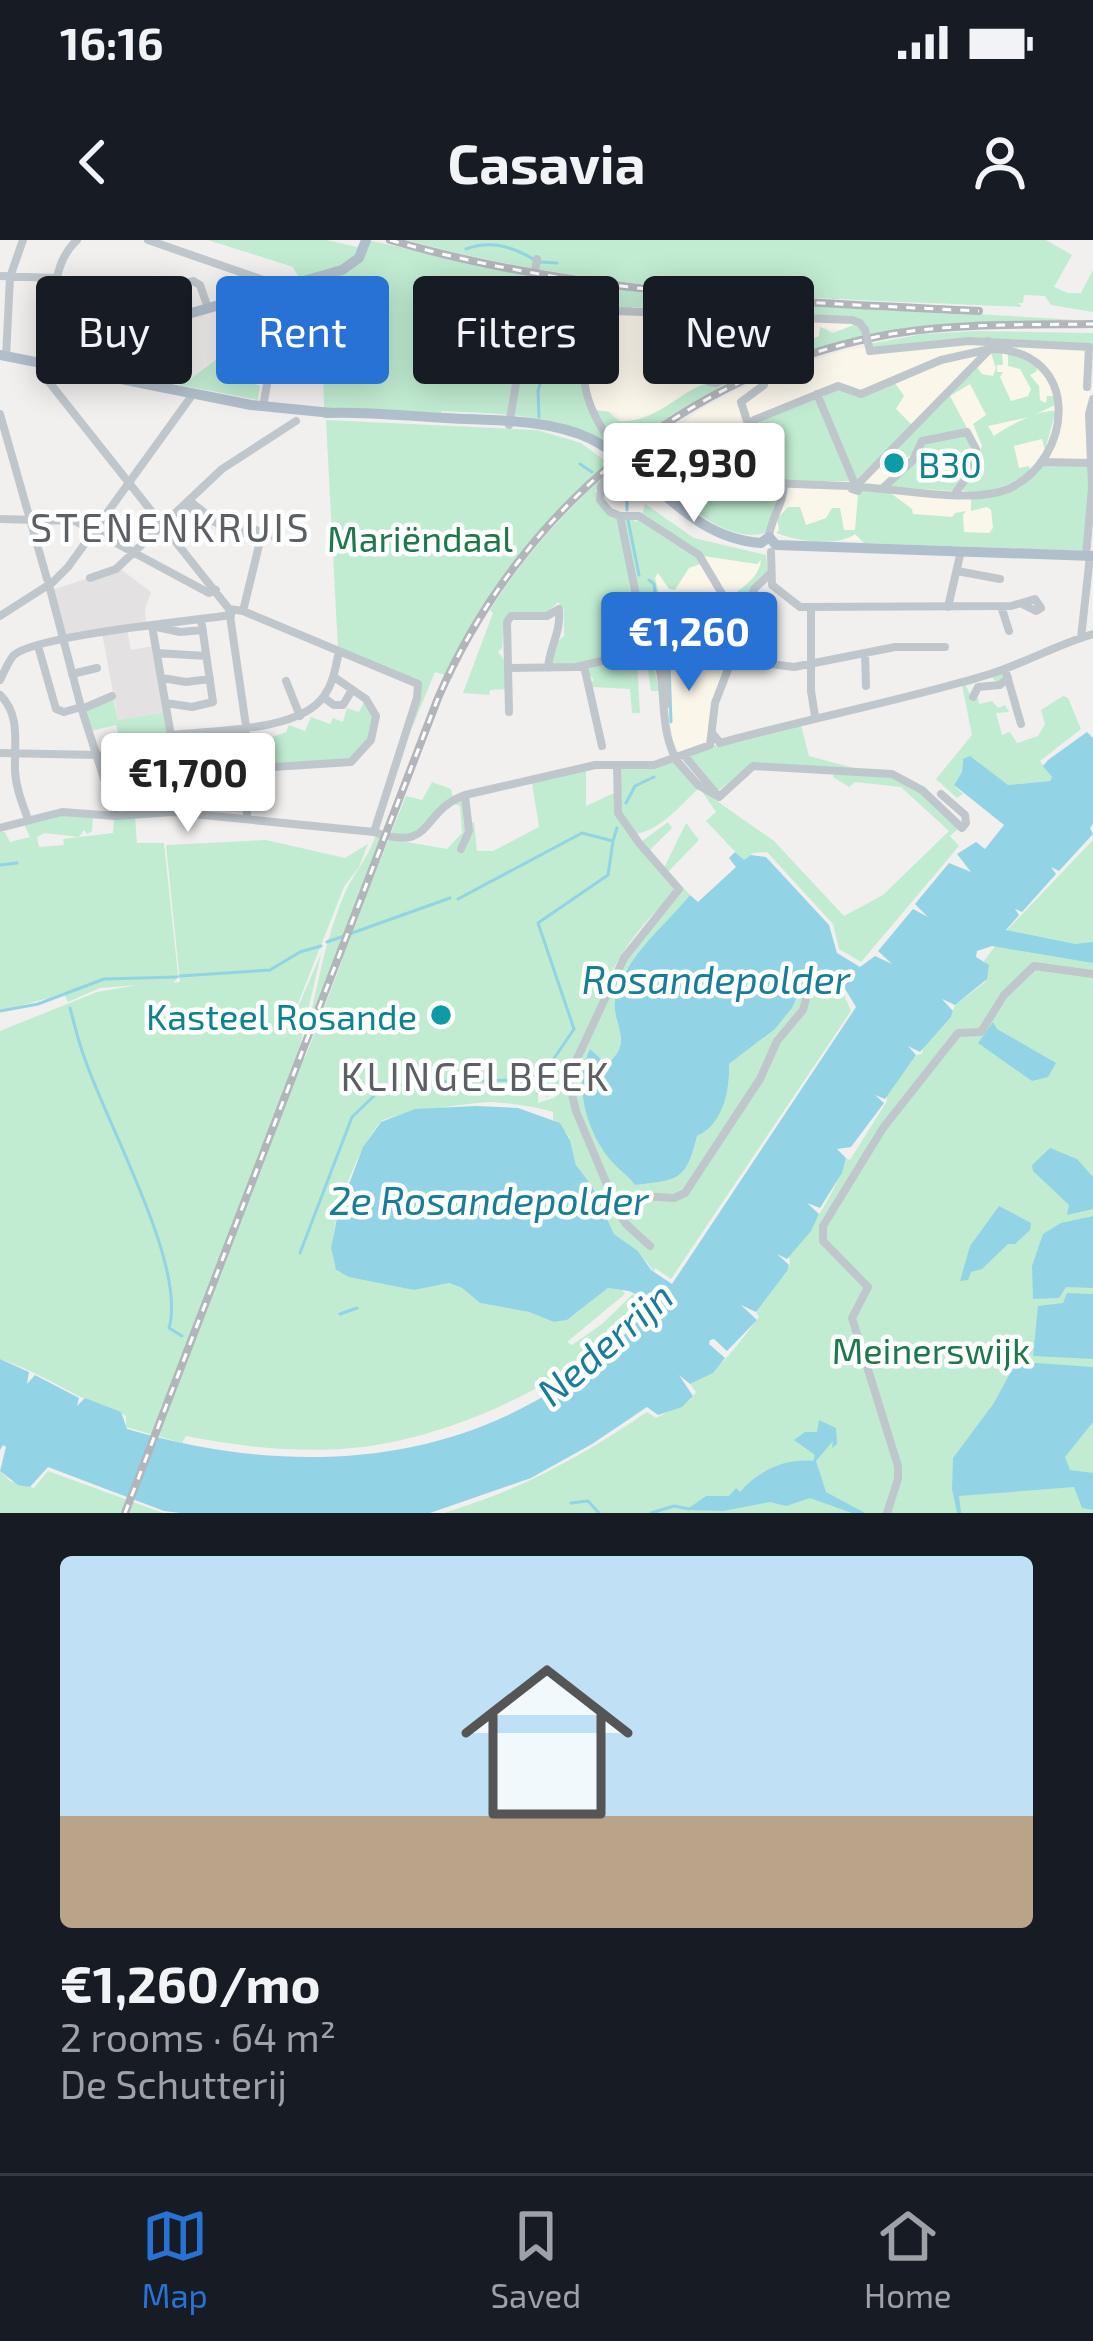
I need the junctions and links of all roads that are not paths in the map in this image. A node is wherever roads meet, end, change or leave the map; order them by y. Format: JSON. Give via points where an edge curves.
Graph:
{"nodes":[{"id":1,"x":22,"y":240,"type":"edge"},
{"id":2,"x":77,"y":240,"type":"edge"},
{"id":3,"x":148,"y":240,"type":"edge"},
{"id":4,"x":366,"y":242,"type":"edge"},
{"id":5,"x":537,"y":259,"type":"dead end"},
{"id":6,"x":5,"y":276,"type":"edge"},
{"id":7,"x":56,"y":276,"type":"edge"},
{"id":8,"x":254,"y":276,"type":"edge"},
{"id":9,"x":319,"y":276,"type":"edge"},
{"id":10,"x":36,"y":277,"type":"edge"},
{"id":11,"x":192,"y":281,"type":"edge"},
{"id":12,"x":216,"y":306,"type":"edge"},
{"id":13,"x":208,"y":308,"type":"junction"},
{"id":14,"x":192,"y":313,"type":"edge"},
{"id":15,"x":643,"y":313,"type":"edge"},
{"id":16,"x":814,"y":319,"type":"edge"},
{"id":17,"x":989,"y":345,"type":"junction"},
{"id":18,"x":1091,"y":347,"type":"edge"},
{"id":19,"x":3,"y":356,"type":"edge"},
{"id":20,"x":36,"y":361,"type":"edge"},
{"id":21,"x":52,"y":384,"type":"edge"},
{"id":22,"x":147,"y":384,"type":"edge"},
{"id":23,"x":267,"y":384,"type":"edge"},
{"id":24,"x":764,"y":384,"type":"edge"},
{"id":25,"x":1088,"y":387,"type":"dead end"},
{"id":26,"x":193,"y":394,"type":"junction"},
{"id":27,"x":817,"y":394,"type":"junction"},
{"id":28,"x":1093,"y":399,"type":"edge"},
{"id":29,"x":262,"y":407,"type":"junction"},
{"id":30,"x":0,"y":414,"type":"edge"},
{"id":31,"x":296,"y":421,"type":"dead end"},
{"id":32,"x":509,"y":424,"type":"junction"},
{"id":33,"x":749,"y":428,"type":"junction"},
{"id":34,"x":1041,"y":462,"type":"junction"},
{"id":35,"x":1092,"y":463,"type":"edge"},
{"id":36,"x":682,"y":464,"type":"junction"},
{"id":37,"x":875,"y":466,"type":"junction"},
{"id":38,"x":664,"y":476,"type":"junction"},
{"id":39,"x":689,"y":479,"type":"junction"},
{"id":40,"x":128,"y":480,"type":"junction"},
{"id":41,"x":784,"y":483,"type":"junction"},
{"id":42,"x":886,"y":484,"type":"junction"},
{"id":43,"x":856,"y":489,"type":"junction"},
{"id":44,"x":954,"y":493,"type":"junction"},
{"id":45,"x":188,"y":503,"type":"junction"},
{"id":46,"x":620,"y":516,"type":"junction"},
{"id":47,"x":0,"y":519,"type":"edge"},
{"id":48,"x":30,"y":519,"type":"junction"},
{"id":49,"x":164,"y":525,"type":"junction"},
{"id":50,"x":94,"y":530,"type":"junction"},
{"id":51,"x":261,"y":536,"type":"junction"},
{"id":52,"x":277,"y":537,"type":"dead end"},
{"id":53,"x":768,"y":543,"type":"junction"},
{"id":54,"x":135,"y":553,"type":"junction"},
{"id":55,"x":961,"y":553,"type":"junction"},
{"id":56,"x":1090,"y":556,"type":"edge"},
{"id":57,"x":957,"y":571,"type":"junction"},
{"id":58,"x":770,"y":574,"type":"junction"},
{"id":59,"x":91,"y":578,"type":"dead end"},
{"id":60,"x":1000,"y":579,"type":"dead end"},
{"id":61,"x":48,"y":582,"type":"junction"},
{"id":62,"x":216,"y":590,"type":"junction"},
{"id":63,"x":747,"y":602,"type":"junction"},
{"id":64,"x":1022,"y":604,"type":"dead end"},
{"id":65,"x":1000,"y":606,"type":"junction"},
{"id":66,"x":947,"y":607,"type":"junction"},
{"id":67,"x":812,"y":608,"type":"junction"},
{"id":68,"x":243,"y":611,"type":"junction"},
{"id":69,"x":230,"y":612,"type":"junction"},
{"id":70,"x":0,"y":616,"type":"edge"},
{"id":71,"x":201,"y":619,"type":"junction"},
{"id":72,"x":152,"y":626,"type":"junction"},
{"id":73,"x":203,"y":631,"type":"junction"},
{"id":74,"x":1009,"y":631,"type":"dead end"},
{"id":75,"x":1093,"y":634,"type":"edge"},
{"id":76,"x":1081,"y":638,"type":"junction"},
{"id":77,"x":62,"y":640,"type":"junction"},
{"id":78,"x":38,"y":646,"type":"junction"},
{"id":79,"x":945,"y":647,"type":"dead end"},
{"id":80,"x":653,"y":649,"type":"junction"},
{"id":81,"x":339,"y":652,"type":"junction"},
{"id":82,"x":157,"y":653,"type":"junction"},
{"id":83,"x":865,"y":653,"type":"junction"},
{"id":84,"x":206,"y":656,"type":"junction"},
{"id":85,"x":732,"y":659,"type":"junction"},
{"id":86,"x":811,"y":665,"type":"junction"},
{"id":87,"x":584,"y":666,"type":"junction"},
{"id":88,"x":97,"y":668,"type":"dead end"},
{"id":89,"x":510,"y":668,"type":"junction"},
{"id":90,"x":548,"y":668,"type":"junction"},
{"id":91,"x":72,"y":674,"type":"junction"},
{"id":92,"x":1006,"y":674,"type":"junction"},
{"id":93,"x":334,"y":677,"type":"junction"},
{"id":94,"x":162,"y":678,"type":"junction"},
{"id":95,"x":0,"y":680,"type":"edge"},
{"id":96,"x":210,"y":680,"type":"junction"},
{"id":97,"x":286,"y":681,"type":"dead end"},
{"id":98,"x":866,"y":686,"type":"dead end"},
{"id":99,"x":352,"y":689,"type":"junction"},
{"id":100,"x":0,"y":695,"type":"edge"},
{"id":101,"x":112,"y":696,"type":"dead end"},
{"id":102,"x":323,"y":697,"type":"junction"},
{"id":103,"x":973,"y":697,"type":"dead end"},
{"id":104,"x":166,"y":703,"type":"junction"},
{"id":105,"x":81,"y":708,"type":"junction"},
{"id":106,"x":509,"y":712,"type":"dead end"},
{"id":107,"x":300,"y":716,"type":"junction"},
{"id":108,"x":815,"y":716,"type":"junction"},
{"id":109,"x":1022,"y":724,"type":"dead end"},
{"id":110,"x":246,"y":727,"type":"junction"},
{"id":111,"x":173,"y":735,"type":"junction"},
{"id":112,"x":715,"y":744,"type":"junction"},
{"id":113,"x":602,"y":746,"type":"dead end"},
{"id":114,"x":0,"y":753,"type":"edge"},
{"id":115,"x":15,"y":753,"type":"junction"},
{"id":116,"x":98,"y":755,"type":"junction"},
{"id":117,"x":679,"y":757,"type":"junction"},
{"id":118,"x":617,"y":765,"type":"junction"},
{"id":119,"x":247,"y":769,"type":"junction"},
{"id":120,"x":940,"y":794,"type":"dead end"},
{"id":121,"x":465,"y":795,"type":"junction"},
{"id":122,"x":116,"y":816,"type":"junction"},
{"id":123,"x":248,"y":818,"type":"junction"},
{"id":124,"x":28,"y":819,"type":"junction"},
{"id":125,"x":0,"y":828,"type":"edge"},
{"id":126,"x":374,"y":832,"type":"junction"},
{"id":127,"x":461,"y":849,"type":"dead end"},
{"id":128,"x":1093,"y":974,"type":"edge"},
{"id":129,"x":809,"y":988,"type":"dead end"},
{"id":130,"x":612,"y":1202,"type":"junction"},
{"id":131,"x":650,"y":1246,"type":"dead end"},
{"id":132,"x":887,"y":1513,"type":"edge"}],
"edges":[{"from":1,"to":6,"type":"street"},
{"from":2,"to":7,"type":"street"},
{"from":3,"to":8,"type":"street"},
{"from":4,"to":9,"type":"main road","via":[[348,267]]},
{"from":5,"to":32,"type":"street"},
{"from":6,"to":10,"type":"street"},
{"from":6,"to":19,"type":"street"},
{"from":11,"to":13,"type":"street"},
{"from":12,"to":13,"type":"main road"},
{"from":13,"to":14,"type":"main road"},
{"from":15,"to":38,"type":"street","via":[[612,312],[592,327],[584,387],[598,421],[633,460]]},
{"from":16,"to":17,"type":"street","bridge":true,"via":[[860,323],[870,352]]},
{"from":17,"to":18,"type":"street"},
{"from":17,"to":27,"type":"street","via":[[861,394],[838,386]]},
{"from":17,"to":34,"type":"street","via":[[1027,353],[1053,381],[1057,422]]},
{"from":17,"to":37,"type":"street"},
{"from":18,"to":25,"type":"street"},
{"from":19,"to":20,"type":"main road"},
{"from":21,"to":40,"type":"street"},
{"from":22,"to":26,"type":"main road"},
{"from":23,"to":29,"type":"street"},
{"from":24,"to":33,"type":"street","via":[[740,404]]},
{"from":26,"to":29,"type":"main road"},
{"from":26,"to":40,"type":"street"},
{"from":27,"to":33,"type":"street"},
{"from":27,"to":43,"type":"street"},
{"from":28,"to":35,"type":"street"},
{"from":29,"to":32,"type":"main road"},
{"from":30,"to":48,"type":"street"},
{"from":31,"to":45,"type":"street","via":[[222,469]]},
{"from":32,"to":53,"type":"main road","via":[[588,444],[706,534]]},
{"from":33,"to":36,"type":"street"},
{"from":34,"to":35,"type":"street"},
{"from":34,"to":44,"type":"street","via":[[1000,491]]},
{"from":35,"to":56,"type":"street"},
{"from":36,"to":38,"type":"street"},
{"from":36,"to":39,"type":"street"},
{"from":36,"to":46,"type":"street","bridge":true,"via":[[673,449],[648,446],[614,470],[599,489],[601,503]]},
{"from":37,"to":42,"type":"street"},
{"from":37,"to":43,"type":"street"},
{"from":38,"to":39,"type":"street"},
{"from":39,"to":41,"type":"street"},
{"from":40,"to":49,"type":"street"},
{"from":40,"to":50,"type":"street"},
{"from":41,"to":43,"type":"street"},
{"from":41,"to":53,"type":"street"},
{"from":42,"to":43,"type":"street"},
{"from":42,"to":44,"type":"street"},
{"from":42,"to":44,"type":"street","via":[[922,441],[967,432],[976,452]]},
{"from":45,"to":49,"type":"street"},
{"from":45,"to":51,"type":"street","via":[[203,518]]},
{"from":46,"to":63,"type":"street","via":[[639,516],[688,547],[727,602]]},
{"from":46,"to":80,"type":"street"},
{"from":47,"to":48,"type":"street"},
{"from":48,"to":50,"type":"street","via":[[67,519]]},
{"from":48,"to":61,"type":"street"},
{"from":49,"to":54,"type":"street"},
{"from":49,"to":62,"type":"street"},
{"from":50,"to":54,"type":"street"},
{"from":50,"to":61,"type":"street"},
{"from":51,"to":52,"type":"street"},
{"from":51,"to":68,"type":"street"},
{"from":53,"to":55,"type":"main road"},
{"from":53,"to":58,"type":"street"},
{"from":54,"to":59,"type":"street"},
{"from":54,"to":62,"type":"street","via":[[208,593]]},
{"from":55,"to":56,"type":"main road"},
{"from":55,"to":57,"type":"street"},
{"from":56,"to":76,"type":"street"},
{"from":57,"to":60,"type":"street"},
{"from":57,"to":66,"type":"street"},
{"from":58,"to":63,"type":"street"},
{"from":58,"to":67,"type":"street","via":[[784,597]]},
{"from":61,"to":70,"type":"street"},
{"from":61,"to":77,"type":"street"},
{"from":62,"to":69,"type":"street"},
{"from":63,"to":85,"type":"street"},
{"from":64,"to":65,"type":"street"},
{"from":65,"to":66,"type":"street"},
{"from":65,"to":74,"type":"street"},
{"from":66,"to":67,"type":"street"},
{"from":67,"to":86,"type":"street"},
{"from":68,"to":69,"type":"street"},
{"from":68,"to":81,"type":"street"},
{"from":69,"to":71,"type":"street"},
{"from":69,"to":110,"type":"street"},
{"from":71,"to":72,"type":"street"},
{"from":71,"to":73,"type":"street"},
{"from":72,"to":73,"type":"street"},
{"from":72,"to":77,"type":"street"},
{"from":72,"to":82,"type":"street"},
{"from":73,"to":84,"type":"street"},
{"from":75,"to":76,"type":"street"},
{"from":76,"to":92,"type":"street"},
{"from":77,"to":78,"type":"street"},
{"from":77,"to":91,"type":"street"},
{"from":78,"to":95,"type":"street","via":[[12,657]]},
{"from":78,"to":105,"type":"street","via":[[56,709]]},
{"from":79,"to":83,"type":"street"},
{"from":80,"to":87,"type":"street"},
{"from":80,"to":117,"type":"street","via":[[666,674],[670,739]]},
{"from":81,"to":93,"type":"street"},
{"from":81,"to":126,"type":"street","via":[[419,686]]},
{"from":82,"to":84,"type":"street"},
{"from":82,"to":94,"type":"street"},
{"from":83,"to":86,"type":"street"},
{"from":83,"to":98,"type":"street"},
{"from":84,"to":96,"type":"street"},
{"from":85,"to":86,"type":"street"},
{"from":85,"to":112,"type":"street","via":[[715,700]]},
{"from":86,"to":108,"type":"street"},
{"from":87,"to":90,"type":"street"},
{"from":87,"to":113,"type":"street"},
{"from":88,"to":91,"type":"street"},
{"from":89,"to":90,"type":"street"},
{"from":89,"to":90,"type":"street","via":[[508,619],[557,608]]},
{"from":89,"to":106,"type":"street"},
{"from":91,"to":105,"type":"street"},
{"from":92,"to":103,"type":"street"},
{"from":92,"to":108,"type":"street"},
{"from":92,"to":109,"type":"street"},
{"from":93,"to":99,"type":"street"},
{"from":93,"to":102,"type":"street"},
{"from":94,"to":96,"type":"street"},
{"from":94,"to":104,"type":"street"},
{"from":96,"to":104,"type":"street","via":[[211,704]]},
{"from":97,"to":107,"type":"street"},
{"from":99,"to":102,"type":"street","via":[[343,705]]},
{"from":99,"to":119,"type":"street","via":[[376,716],[359,757],[343,765]]},
{"from":100,"to":115,"type":"street","via":[[11,709]]},
{"from":101,"to":105,"type":"street"},
{"from":102,"to":107,"type":"street"},
{"from":104,"to":111,"type":"street"},
{"from":105,"to":116,"type":"street"},
{"from":107,"to":110,"type":"street"},
{"from":108,"to":112,"type":"street"},
{"from":110,"to":111,"type":"street"},
{"from":110,"to":119,"type":"street"},
{"from":111,"to":119,"type":"street","via":[[177,772]]},
{"from":112,"to":117,"type":"street"},
{"from":114,"to":115,"type":"street"},
{"from":115,"to":116,"type":"street"},
{"from":115,"to":124,"type":"street"},
{"from":116,"to":122,"type":"street"},
{"from":117,"to":118,"type":"street"},
{"from":117,"to":120,"type":"street","via":[[698,785],[719,797],[752,766],[892,774],[962,828],[964,815]]},
{"from":118,"to":121,"type":"street"},
{"from":118,"to":130,"type":"street","via":[[616,808],[678,892],[624,958],[568,1078]]},
{"from":119,"to":123,"type":"street"},
{"from":121,"to":126,"type":"street","via":[[412,838]]},
{"from":121,"to":127,"type":"street","via":[[470,831]]},
{"from":122,"to":123,"type":"street"},
{"from":122,"to":124,"type":"street"},
{"from":123,"to":126,"type":"street"},
{"from":124,"to":125,"type":"street"},
{"from":128,"to":132,"type":"street","via":[[1034,966],[981,1033],[958,1033],[890,1118],[823,1226],[823,1241],[868,1287],[852,1324],[899,1473]]},
{"from":129,"to":130,"type":"street","via":[[806,1005],[685,1193],[647,1195],[625,1209]]},
{"from":130,"to":131,"type":"street"}]}
